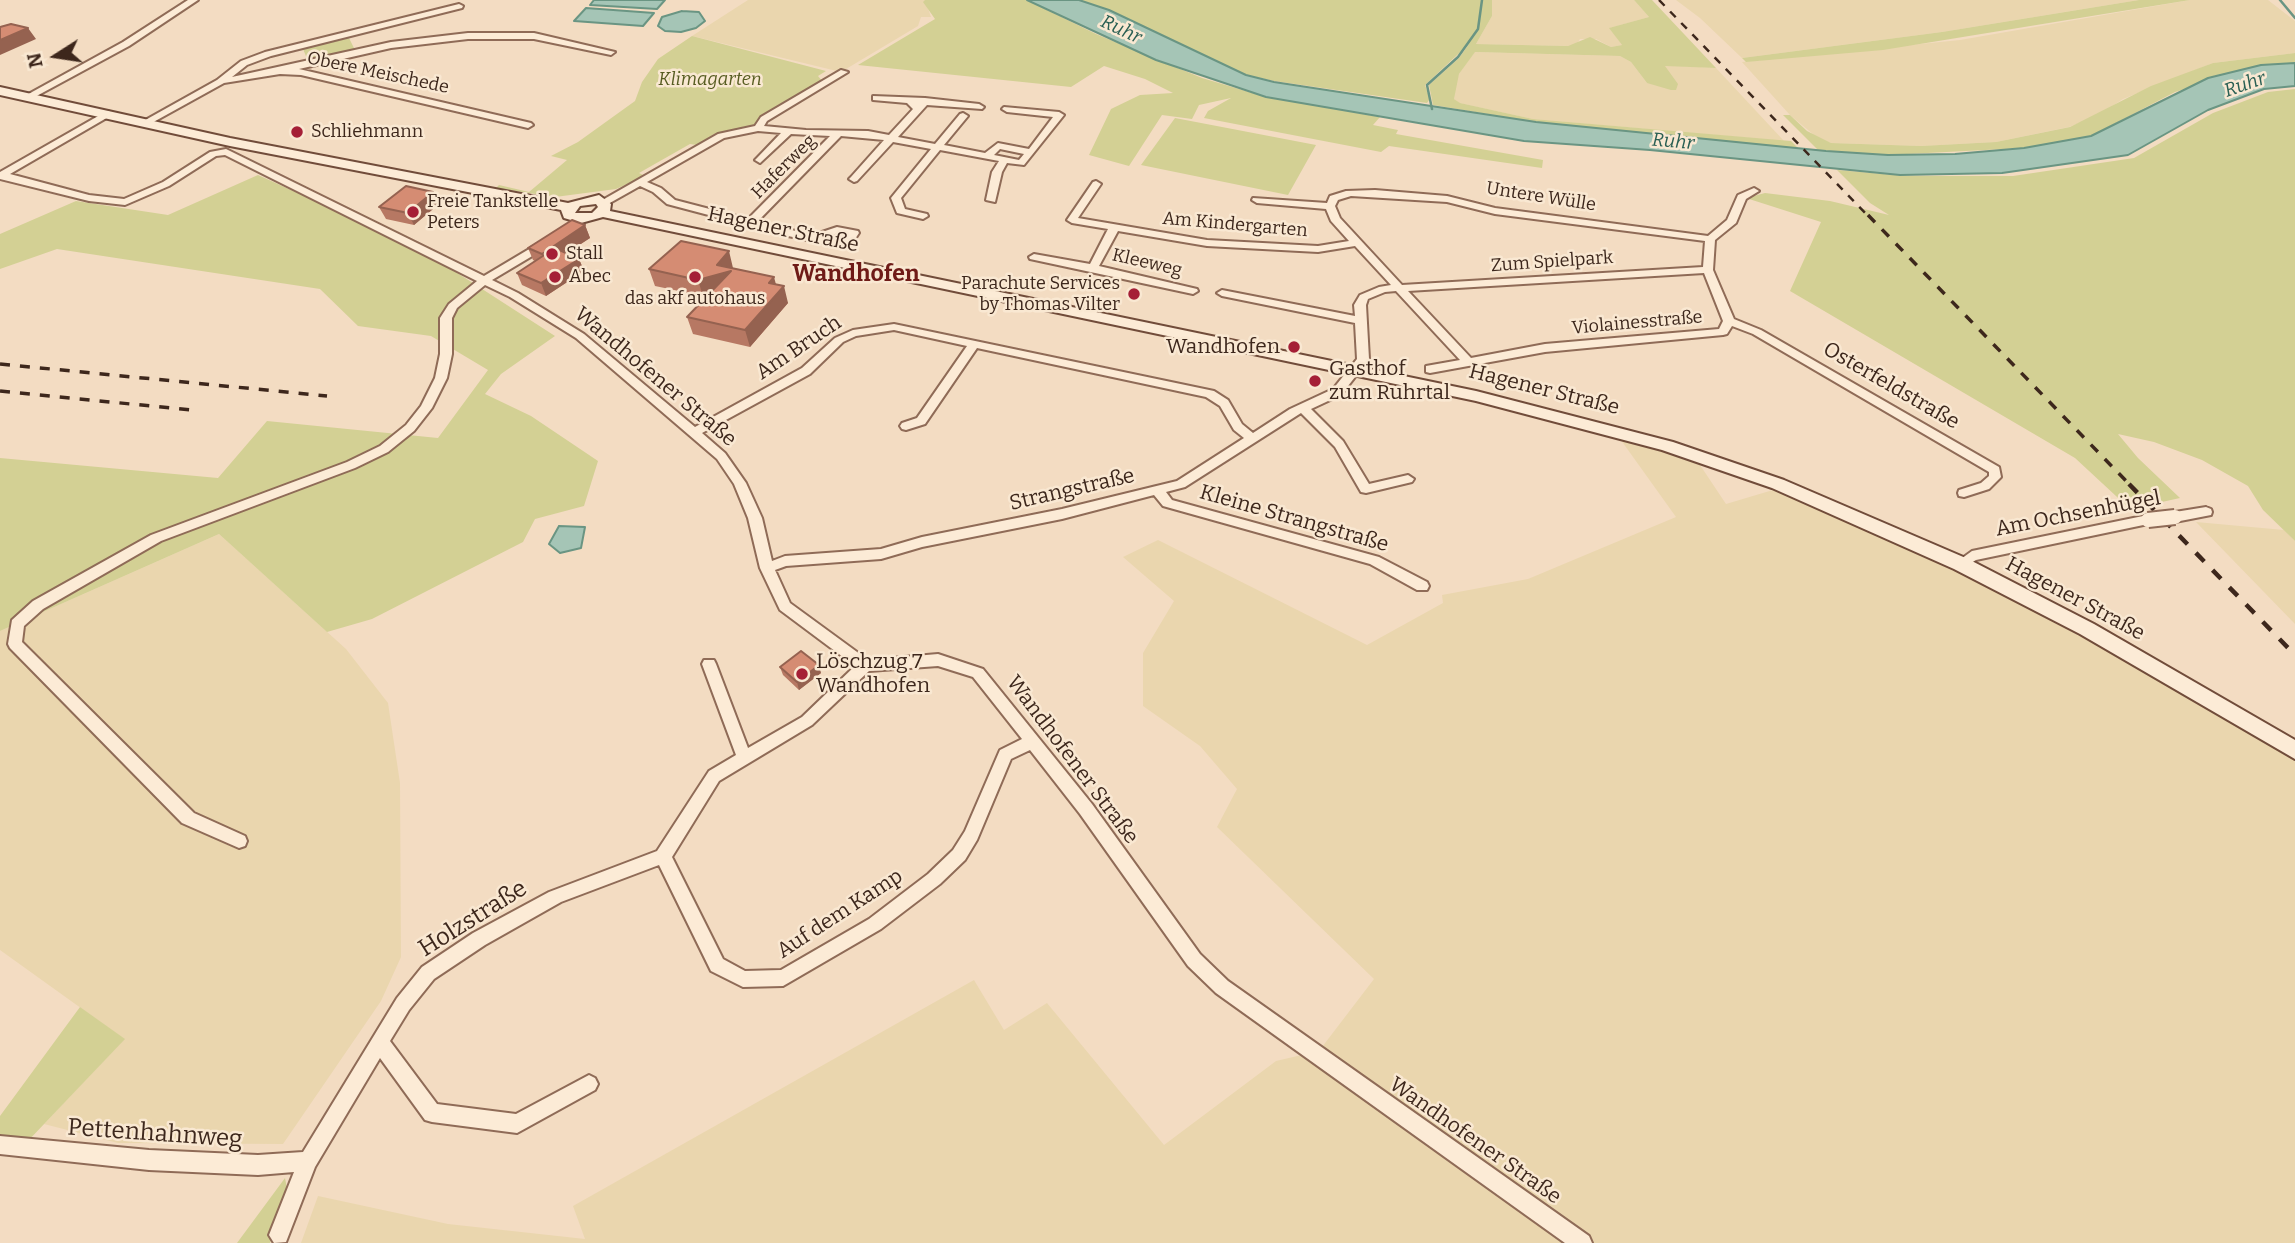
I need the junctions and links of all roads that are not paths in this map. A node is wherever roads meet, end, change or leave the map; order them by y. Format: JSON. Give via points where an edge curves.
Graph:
{"nodes":[{"id":1,"x":194,"y":0,"type":"edge"},
{"id":2,"x":459,"y":6,"type":"dead end"},
{"id":3,"x":611,"y":52,"type":"dead end"},
{"id":4,"x":279,"y":71,"type":"junction"},
{"id":5,"x":844,"y":72,"type":"dead end"},
{"id":6,"x":220,"y":82,"type":"junction"},
{"id":7,"x":0,"y":91,"type":"edge"},
{"id":8,"x":28,"y":97,"type":"junction"},
{"id":9,"x":876,"y":98,"type":"dead end"},
{"id":10,"x":918,"y":103,"type":"junction"},
{"id":11,"x":979,"y":107,"type":"dead end"},
{"id":12,"x":1007,"y":109,"type":"dead end"},
{"id":13,"x":107,"y":114,"type":"junction"},
{"id":14,"x":963,"y":116,"type":"dead end"},
{"id":15,"x":145,"y":123,"type":"junction"},
{"id":16,"x":528,"y":125,"type":"dead end"},
{"id":17,"x":758,"y":128,"type":"junction"},
{"id":18,"x":788,"y":132,"type":"junction"},
{"id":19,"x":839,"y":133,"type":"junction"},
{"id":20,"x":891,"y":137,"type":"junction"},
{"id":21,"x":937,"y":146,"type":"junction"},
{"id":22,"x":1031,"y":152,"type":"junction"},
{"id":23,"x":987,"y":156,"type":"junction"},
{"id":24,"x":1005,"y":159,"type":"junction"},
{"id":25,"x":760,"y":160,"type":"dead end"},
{"id":26,"x":1,"y":175,"type":"edge"},
{"id":27,"x":854,"y":179,"type":"dead end"},
{"id":28,"x":642,"y":183,"type":"junction"},
{"id":29,"x":1096,"y":184,"type":"dead end"},
{"id":30,"x":1754,"y":191,"type":"dead end"},
{"id":31,"x":991,"y":200,"type":"dead end"},
{"id":32,"x":1257,"y":200,"type":"dead end"},
{"id":33,"x":1330,"y":206,"type":"junction"},
{"id":34,"x":603,"y":208,"type":"junction"},
{"id":35,"x":923,"y":216,"type":"dead end"},
{"id":36,"x":750,"y":223,"type":"junction"},
{"id":37,"x":1114,"y":228,"type":"junction"},
{"id":38,"x":553,"y":238,"type":"edge"},
{"id":39,"x":814,"y":238,"type":"dead end"},
{"id":40,"x":1710,"y":239,"type":"junction"},
{"id":41,"x":1355,"y":243,"type":"junction"},
{"id":42,"x":1034,"y":257,"type":"dead end"},
{"id":43,"x":1093,"y":268,"type":"junction"},
{"id":44,"x":1708,"y":270,"type":"junction"},
{"id":45,"x":485,"y":280,"type":"junction"},
{"id":46,"x":1398,"y":289,"type":"junction"},
{"id":47,"x":1193,"y":291,"type":"dead end"},
{"id":48,"x":1222,"y":293,"type":"dead end"},
{"id":49,"x":1362,"y":321,"type":"junction"},
{"id":50,"x":1729,"y":321,"type":"junction"},
{"id":51,"x":973,"y":345,"type":"junction"},
{"id":52,"x":1467,"y":360,"type":"junction"},
{"id":53,"x":1430,"y":369,"type":"dead end"},
{"id":54,"x":1355,"y":372,"type":"junction"},
{"id":55,"x":1303,"y":408,"type":"junction"},
{"id":56,"x":906,"y":426,"type":"dead end"},
{"id":57,"x":695,"y":432,"type":"junction"},
{"id":58,"x":1251,"y":438,"type":"junction"},
{"id":59,"x":1408,"y":479,"type":"dead end"},
{"id":60,"x":1157,"y":490,"type":"junction"},
{"id":61,"x":1964,"y":493,"type":"dead end"},
{"id":62,"x":2206,"y":512,"type":"dead end"},
{"id":63,"x":1961,"y":564,"type":"junction"},
{"id":64,"x":767,"y":569,"type":"junction"},
{"id":65,"x":1422,"y":586,"type":"dead end"},
{"id":66,"x":709,"y":664,"type":"dead end"},
{"id":67,"x":865,"y":666,"type":"junction"},
{"id":68,"x":1033,"y":741,"type":"junction"},
{"id":69,"x":2295,"y":750,"type":"edge"},
{"id":70,"x":744,"y":757,"type":"junction"},
{"id":71,"x":239,"y":841,"type":"dead end"},
{"id":72,"x":663,"y":856,"type":"junction"},
{"id":73,"x":379,"y":1042,"type":"junction"},
{"id":74,"x":589,"y":1084,"type":"dead end"},
{"id":75,"x":0,"y":1145,"type":"edge"},
{"id":76,"x":308,"y":1161,"type":"junction"},
{"id":77,"x":279,"y":1235,"type":"dead end"},
{"id":78,"x":1582,"y":1243,"type":"edge"}],
"edges":[{"from":1,"to":8,"type":"street","via":[[136,38]]},
{"from":2,"to":6,"type":"street","via":[[268,54],[244,63]]},
{"from":3,"to":4,"type":"street","via":[[546,37],[468,36],[391,45]]},
{"from":4,"to":6,"type":"street","name":"Obere Meischede"},
{"from":4,"to":16,"type":"street","name":"Obere Meischede","via":[[372,87]]},
{"from":5,"to":17,"type":"street","via":[[764,119]]},
{"from":6,"to":15,"type":"street"},
{"from":7,"to":8,"type":"main road","name":"Hagener Straße"},
{"from":8,"to":13,"type":"main road","name":"Hagener Straße"},
{"from":9,"to":10,"type":"street"},
{"from":10,"to":11,"type":"street"},
{"from":10,"to":20,"type":"street"},
{"from":12,"to":22,"type":"street","via":[[1059,115]]},
{"from":13,"to":15,"type":"main road","name":"Hagener Straße"},
{"from":13,"to":26,"type":"street"},
{"from":14,"to":21,"type":"street"},
{"from":15,"to":34,"type":"main road","name":"Hagener Straße","via":[[571,217],[586,219]]},
{"from":17,"to":18,"type":"street"},
{"from":17,"to":28,"type":"street","via":[[721,135]]},
{"from":18,"to":19,"type":"street"},
{"from":18,"to":25,"type":"street"},
{"from":19,"to":20,"type":"street"},
{"from":19,"to":36,"type":"street","name":"Haferweg"},
{"from":20,"to":21,"type":"street"},
{"from":20,"to":27,"type":"street"},
{"from":21,"to":23,"type":"street"},
{"from":21,"to":35,"type":"street","via":[[896,198],[901,211]]},
{"from":22,"to":23,"type":"street","via":[[998,146]]},
{"from":22,"to":24,"type":"street","via":[[1021,163]]},
{"from":23,"to":24,"type":"street"},
{"from":24,"to":31,"type":"street"},
{"from":26,"to":45,"type":"street","name":"Wandhofener Straße","via":[[79,196],[125,202],[166,184],[213,154],[226,152]]},
{"from":28,"to":34,"type":"street"},
{"from":28,"to":36,"type":"street","via":[[671,202]]},
{"from":29,"to":37,"type":"street","name":"Am Kindergarten","via":[[1072,220]]},
{"from":30,"to":40,"type":"street","via":[[1740,200],[1732,221]]},
{"from":32,"to":33,"type":"street","name":"Untere Wülle"},
{"from":33,"to":40,"type":"street","name":"Untere Wülle","via":[[1335,198],[1350,193],[1447,199],[1495,211]]},
{"from":33,"to":41,"type":"street"},
{"from":34,"to":54,"type":"main road","name":"Hagener Straße"},
{"from":36,"to":39,"type":"street"},
{"from":37,"to":41,"type":"street","name":"Am Kindergarten","via":[[1207,243],[1318,249]]},
{"from":37,"to":43,"type":"street","name":"Kleeweg"},
{"from":38,"to":45,"type":"street"},
{"from":40,"to":44,"type":"street","name":"Violainesstraße"},
{"from":41,"to":46,"type":"street"},
{"from":42,"to":43,"type":"street","name":"Kleeweg"},
{"from":43,"to":47,"type":"street","name":"Kleeweg"},
{"from":44,"to":46,"type":"street","name":"Zum Spielpark"},
{"from":44,"to":50,"type":"street","name":"Violainesstraße"},
{"from":45,"to":57,"type":"street","name":"Wandhofener Straße","via":[[580,336]]},
{"from":45,"to":71,"type":"street","via":[[446,318],[444,366],[426,408],[384,449],[156,538],[38,605],[17,624],[15,644],[188,818]]},
{"from":46,"to":49,"type":"street","via":[[1364,297]]},
{"from":46,"to":52,"type":"street"},
{"from":48,"to":49,"type":"street"},
{"from":49,"to":54,"type":"street","via":[[1363,359]]},
{"from":50,"to":52,"type":"street","name":"Violainesstraße","via":[[1726,330],[1718,334]]},
{"from":50,"to":61,"type":"street","name":"Osterfeldstraße","via":[[1757,332],[1995,470],[1995,477],[1985,486]]},
{"from":51,"to":56,"type":"street","via":[[921,421]]},
{"from":51,"to":57,"type":"street","name":"Am Bruch","via":[[894,327],[853,333],[806,371]]},
{"from":51,"to":58,"type":"street","name":"Am Bruch","via":[[1210,394],[1224,403],[1238,427]]},
{"from":52,"to":53,"type":"street","name":"Violainesstraße"},
{"from":54,"to":55,"type":"street","name":"Strangstraße","via":[[1337,392]]},
{"from":54,"to":63,"type":"main road","name":"Hagener Straße","via":[[1506,402],[1667,446],[1800,493]]},
{"from":55,"to":58,"type":"street","name":"Strangstraße"},
{"from":55,"to":59,"type":"street","via":[[1339,444],[1366,489]]},
{"from":57,"to":64,"type":"street","name":"Wandhofener Straße","via":[[721,456],[740,483],[755,518]]},
{"from":58,"to":60,"type":"street","name":"Strangstraße","via":[[1181,484]]},
{"from":60,"to":64,"type":"street","name":"Strangstraße","via":[[881,554],[785,561]]},
{"from":60,"to":65,"type":"street","name":"Kleine Strangstraße","via":[[1168,503],[1374,560]]},
{"from":62,"to":63,"type":"street","name":"Am Ochsenhügel","bridge":true,"via":[[1972,556]]},
{"from":63,"to":69,"type":"main road","name":"Hagener Straße","via":[[2087,629]]},
{"from":64,"to":67,"type":"street","name":"Wandhofener Straße","via":[[785,606]]},
{"from":66,"to":70,"type":"street"},
{"from":67,"to":68,"type":"street","name":"Wandhofener Straße","via":[[938,660],[960,664],[991,685]]},
{"from":67,"to":70,"type":"street","via":[[807,721]]},
{"from":68,"to":72,"type":"street","name":"Auf dem Kamp","via":[[1004,755],[971,835],[959,855],[934,879],[875,924],[783,978],[743,979],[717,965]]},
{"from":68,"to":78,"type":"street","name":"Wandhofener Straße","via":[[1194,960],[1222,987]]},
{"from":70,"to":72,"type":"street","via":[[714,776]]},
{"from":72,"to":73,"type":"street","name":"Holzstraße","via":[[555,897],[479,939],[428,973]]},
{"from":73,"to":74,"type":"street","via":[[432,1113],[517,1125]]},
{"from":73,"to":76,"type":"street","name":"Holzstraße"},
{"from":75,"to":76,"type":"street","name":"Pettenhahnweg","via":[[149,1160],[258,1165]]},
{"from":76,"to":77,"type":"street","name":"Holzstraße"}]}
